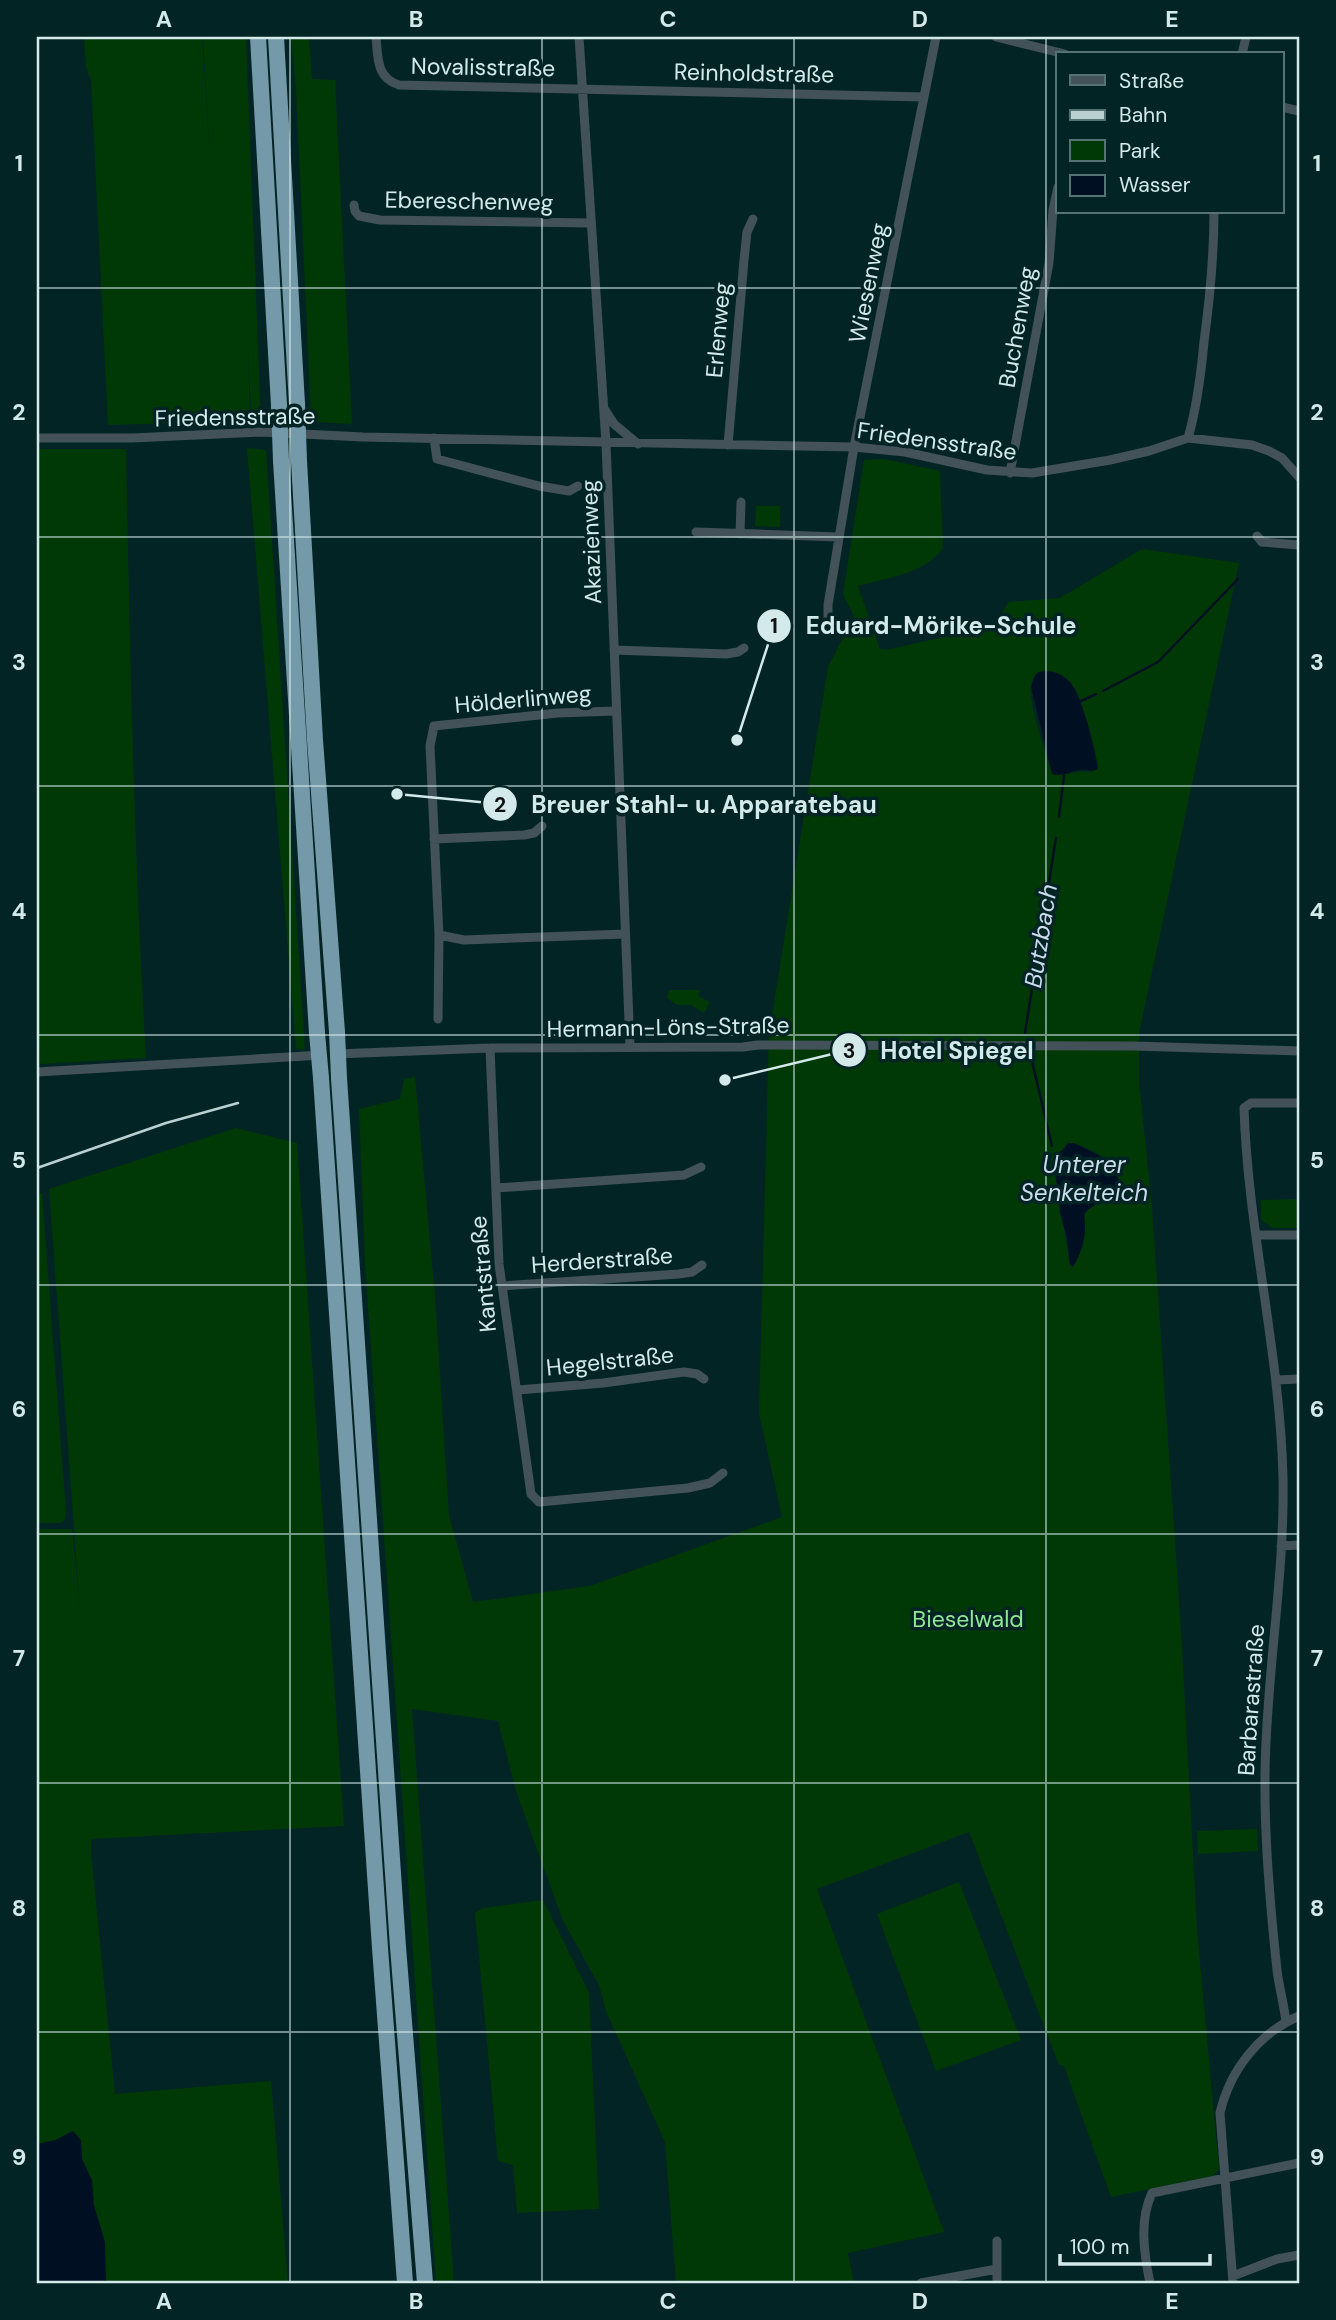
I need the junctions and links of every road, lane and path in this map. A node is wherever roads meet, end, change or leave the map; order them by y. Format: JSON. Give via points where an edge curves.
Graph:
{"nodes":[{"id":1,"x":258,"y":37,"type":"edge"},
{"id":2,"x":276,"y":37,"type":"edge"},
{"id":3,"x":376,"y":37,"type":"edge"},
{"id":4,"x":579,"y":37,"type":"edge"},
{"id":5,"x":936,"y":37,"type":"edge"},
{"id":6,"x":996,"y":37,"type":"edge"},
{"id":7,"x":1057,"y":52,"type":"edge"},
{"id":8,"x":582,"y":89,"type":"junction"},
{"id":9,"x":924,"y":97,"type":"junction"},
{"id":10,"x":1056,"y":196,"type":"edge"},
{"id":11,"x":354,"y":205,"type":"dead end"},
{"id":12,"x":1214,"y":214,"type":"edge"},
{"id":13,"x":753,"y":219,"type":"dead end"},
{"id":14,"x":590,"y":223,"type":"junction"},
{"id":15,"x":604,"y":409,"type":"junction"},
{"id":16,"x":37,"y":438,"type":"edge"},
{"id":17,"x":434,"y":438,"type":"junction"},
{"id":18,"x":1188,"y":438,"type":"junction"},
{"id":19,"x":606,"y":443,"type":"junction"},
{"id":20,"x":638,"y":444,"type":"junction"},
{"id":21,"x":728,"y":445,"type":"junction"},
{"id":22,"x":855,"y":447,"type":"junction"},
{"id":23,"x":1010,"y":473,"type":"junction"},
{"id":24,"x":1299,"y":477,"type":"edge"},
{"id":25,"x":578,"y":486,"type":"dead end"},
{"id":26,"x":741,"y":502,"type":"dead end"},
{"id":27,"x":696,"y":532,"type":"dead end"},
{"id":28,"x":740,"y":534,"type":"junction"},
{"id":29,"x":839,"y":537,"type":"junction"},
{"id":30,"x":1260,"y":539,"type":"dead end"},
{"id":31,"x":1299,"y":545,"type":"edge"},
{"id":32,"x":832,"y":627,"type":"dead end"},
{"id":33,"x":744,"y":648,"type":"dead end"},
{"id":34,"x":614,"y":650,"type":"junction"},
{"id":35,"x":616,"y":711,"type":"junction"},
{"id":36,"x":542,"y":826,"type":"dead end"},
{"id":37,"x":434,"y":839,"type":"junction"},
{"id":38,"x":625,"y":934,"type":"junction"},
{"id":39,"x":439,"y":935,"type":"junction"},
{"id":40,"x":438,"y":1018,"type":"dead end"},
{"id":41,"x":630,"y":1047,"type":"junction"},
{"id":42,"x":490,"y":1048,"type":"junction"},
{"id":43,"x":1299,"y":1051,"type":"edge"},
{"id":44,"x":37,"y":1072,"type":"edge"},
{"id":45,"x":1299,"y":1103,"type":"edge"},
{"id":46,"x":701,"y":1167,"type":"dead end"},
{"id":47,"x":496,"y":1188,"type":"junction"},
{"id":48,"x":1255,"y":1235,"type":"junction"},
{"id":49,"x":1299,"y":1235,"type":"edge"},
{"id":50,"x":702,"y":1265,"type":"dead end"},
{"id":51,"x":502,"y":1286,"type":"junction"},
{"id":52,"x":704,"y":1379,"type":"dead end"},
{"id":53,"x":1277,"y":1380,"type":"junction"},
{"id":54,"x":1299,"y":1380,"type":"edge"},
{"id":55,"x":518,"y":1390,"type":"junction"},
{"id":56,"x":723,"y":1473,"type":"dead end"},
{"id":57,"x":1299,"y":1545,"type":"edge"},
{"id":58,"x":1281,"y":1546,"type":"junction"},
{"id":59,"x":1299,"y":2016,"type":"edge"},
{"id":60,"x":1286,"y":2022,"type":"junction"},
{"id":61,"x":1299,"y":2163,"type":"edge"},
{"id":62,"x":1226,"y":2178,"type":"junction"},
{"id":63,"x":997,"y":2241,"type":"dead end"},
{"id":64,"x":1299,"y":2255,"type":"edge"},
{"id":65,"x":997,"y":2269,"type":"junction"},
{"id":66,"x":1233,"y":2280,"type":"edge"},
{"id":67,"x":405,"y":2283,"type":"edge"},
{"id":68,"x":425,"y":2283,"type":"edge"},
{"id":69,"x":921,"y":2283,"type":"edge"},
{"id":70,"x":997,"y":2283,"type":"edge"},
{"id":71,"x":1150,"y":2283,"type":"edge"}],
"edges":[{"from":1,"to":67,"type":"highway","bridge":true,"via":[[317,1032]]},
{"from":2,"to":68,"type":"highway","bridge":true,"via":[[316,754]]},
{"from":3,"to":8,"type":"street","name":"Novalisstraße","via":[[379,68],[385,78],[399,85]]},
{"from":4,"to":8,"type":"street","name":"Akazienweg"},
{"from":5,"to":9,"type":"street","name":"Wiesenweg"},
{"from":6,"to":7,"type":"street"},
{"from":8,"to":9,"type":"street","name":"Reinholdstraße"},
{"from":8,"to":14,"type":"street","name":"Akazienweg"},
{"from":9,"to":22,"type":"street","name":"Wiesenweg"},
{"from":10,"to":23,"type":"street","name":"Buchenweg","via":[[1049,263]]},
{"from":11,"to":14,"type":"street","name":"Ebereschenweg","via":[[359,216],[380,220]]},
{"from":12,"to":18,"type":"street","via":[[1213,275]]},
{"from":13,"to":21,"type":"street","name":"Erlenweg","via":[[747,232]]},
{"from":14,"to":15,"type":"street","name":"Akazienweg"},
{"from":15,"to":19,"type":"street","name":"Akazienweg"},
{"from":15,"to":20,"type":"street"},
{"from":16,"to":17,"type":"street","name":"Friedensstraße","via":[[262,432]]},
{"from":17,"to":19,"type":"street","name":"Friedensstraße"},
{"from":17,"to":25,"type":"street","via":[[437,459],[539,486],[569,491]]},
{"from":18,"to":23,"type":"street","name":"Friedensstraße","via":[[1110,460]]},
{"from":18,"to":24,"type":"street","name":"Friedensstraße","via":[[1252,445],[1282,458]]},
{"from":19,"to":20,"type":"street","name":"Friedensstraße"},
{"from":19,"to":34,"type":"street","name":"Akazienweg"},
{"from":20,"to":21,"type":"street","name":"Friedensstraße"},
{"from":21,"to":22,"type":"street","name":"Friedensstraße"},
{"from":22,"to":23,"type":"street","name":"Friedensstraße","via":[[924,455]]},
{"from":22,"to":29,"type":"street","name":"Wiesenweg"},
{"from":26,"to":28,"type":"street"},
{"from":27,"to":28,"type":"street"},
{"from":28,"to":29,"type":"street"},
{"from":29,"to":32,"type":"street","name":"Wiesenweg","via":[[828,605]]},
{"from":30,"to":31,"type":"street"},
{"from":33,"to":34,"type":"street","via":[[726,654]]},
{"from":34,"to":35,"type":"street","name":"Akazienweg"},
{"from":35,"to":37,"type":"street","name":"Hölderlinweg","via":[[434,726],[430,746]]},
{"from":35,"to":38,"type":"street","name":"Akazienweg"},
{"from":36,"to":37,"type":"street","via":[[524,835]]},
{"from":37,"to":39,"type":"street","name":"Hölderlinweg"},
{"from":38,"to":39,"type":"street","via":[[464,940]]},
{"from":38,"to":41,"type":"street","name":"Akazienweg"},
{"from":39,"to":40,"type":"street","name":"Hölderlinweg"},
{"from":41,"to":42,"type":"street","name":"Hermann-Löns-Straße"},
{"from":41,"to":43,"type":"street","name":"Hermann-Löns-Straße","via":[[1134,1046]]},
{"from":42,"to":44,"type":"street","name":"Hermann-Löns-Straße"},
{"from":42,"to":47,"type":"street","name":"Kantstraße"},
{"from":45,"to":48,"type":"street","name":"Barbarastraße","via":[[1251,1103],[1244,1108]]},
{"from":46,"to":47,"type":"street","via":[[684,1175]]},
{"from":47,"to":51,"type":"street","name":"Kantstraße"},
{"from":48,"to":49,"type":"street"},
{"from":48,"to":53,"type":"street","name":"Barbarastraße"},
{"from":50,"to":51,"type":"street","name":"Herderstraße","via":[[679,1274]]},
{"from":51,"to":55,"type":"street","name":"Kantstraße"},
{"from":52,"to":55,"type":"street","name":"Hegelstraße","via":[[684,1372]]},
{"from":53,"to":54,"type":"street"},
{"from":53,"to":58,"type":"street","name":"Barbarastraße","via":[[1283,1476]]},
{"from":55,"to":56,"type":"street","name":"Kantstraße","via":[[531,1494],[539,1502],[641,1494],[709,1483]]},
{"from":57,"to":58,"type":"street"},
{"from":58,"to":60,"type":"street","name":"Barbarastraße","via":[[1265,1784],[1271,1917]]},
{"from":59,"to":60,"type":"street"},
{"from":60,"to":62,"type":"street","via":[[1248,2054],[1229,2087],[1220,2113]]},
{"from":61,"to":62,"type":"street"},
{"from":62,"to":66,"type":"street"},
{"from":62,"to":71,"type":"street","via":[[1152,2193],[1144,2226]]},
{"from":63,"to":65,"type":"street"},
{"from":64,"to":66,"type":"street","via":[[1277,2259]]},
{"from":65,"to":69,"type":"street"},
{"from":65,"to":70,"type":"street"}]}
